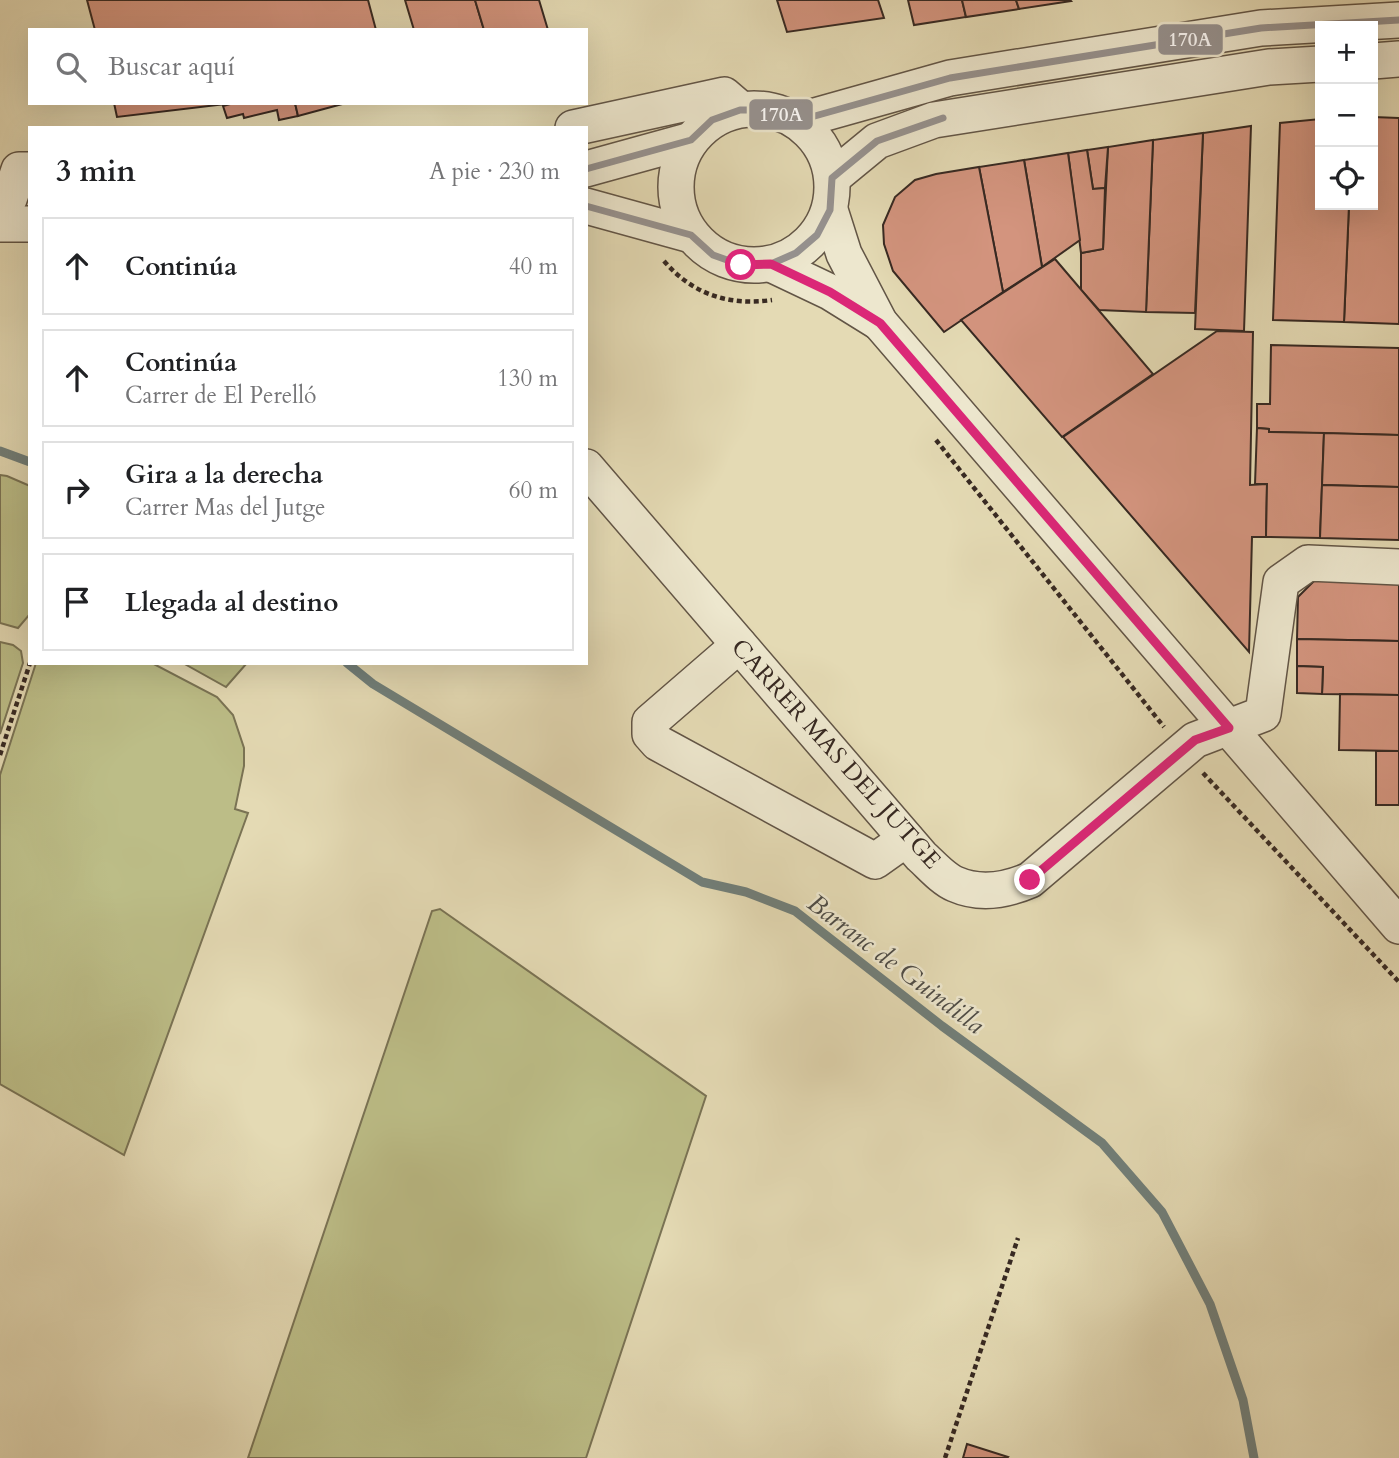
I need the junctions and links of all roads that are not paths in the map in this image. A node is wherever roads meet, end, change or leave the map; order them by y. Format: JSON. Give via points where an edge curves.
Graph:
{"nodes":[{"id":1,"x":1399,"y":20,"type":"edge"},
{"id":2,"x":1399,"y":59,"type":"edge"},
{"id":3,"x":1378,"y":61,"type":"edge"},
{"id":4,"x":1315,"y":64,"type":"edge"},
{"id":5,"x":740,"y":110,"type":"junction"},
{"id":6,"x":797,"y":121,"type":"junction"},
{"id":7,"x":582,"y":126,"type":"edge"},
{"id":8,"x":691,"y":139,"type":"junction"},
{"id":9,"x":588,"y":168,"type":"edge"},
{"id":10,"x":28,"y":170,"type":"edge"},
{"id":11,"x":831,"y":194,"type":"junction"},
{"id":12,"x":588,"y":207,"type":"edge"},
{"id":13,"x":14,"y":209,"type":"edge"},
{"id":14,"x":691,"y":235,"type":"junction"},
{"id":15,"x":771,"y":264,"type":"junction"},
{"id":16,"x":880,"y":323,"type":"junction"},
{"id":17,"x":588,"y":469,"type":"edge"},
{"id":18,"x":1399,"y":567,"type":"edge"},
{"id":19,"x":739,"y":645,"type":"junction"},
{"id":20,"x":1229,"y":728,"type":"junction"},
{"id":21,"x":906,"y":839,"type":"junction"},
{"id":22,"x":1399,"y":926,"type":"edge"}],
"edges":[{"from":1,"to":6,"type":"street","via":[[1261,28],[950,78]]},
{"from":2,"to":3,"type":"street"},
{"from":4,"to":11,"type":"street","via":[[1269,67],[934,120],[877,141]]},
{"from":5,"to":6,"type":"street","via":[[770,110]]},
{"from":5,"to":7,"type":"street","via":[[724,95]]},
{"from":5,"to":8,"type":"street","via":[[712,120]]},
{"from":6,"to":11,"type":"street","via":[[827,156]]},
{"from":8,"to":9,"type":"street"},
{"from":8,"to":14,"type":"street","via":[[679,162],[675,187],[679,213]]},
{"from":10,"to":13,"type":"street","via":[[19,170]]},
{"from":11,"to":15,"type":"street","via":[[817,234],[796,253]]},
{"from":11,"to":16,"type":"street","via":[[844,254]]},
{"from":12,"to":14,"type":"street"},
{"from":14,"to":15,"type":"street","via":[[713,255],[732,262]]},
{"from":15,"to":16,"type":"street"},
{"from":16,"to":20,"type":"street"},
{"from":17,"to":19,"type":"street","name":"CARRER MAS DEL JUTGE"},
{"from":18,"to":20,"type":"street","name":"CARRER MAS DEL JUTGE","via":[[1308,563],[1281,582],[1263,714]]},
{"from":19,"to":21,"type":"street","name":"CARRER MAS DEL JUTGE"},
{"from":19,"to":21,"type":"street","via":[[650,722],[650,734],[658,743],[874,861]]},
{"from":20,"to":21,"type":"street","name":"CARRER MAS DEL JUTGE","via":[[1195,740],[1030,880],[1007,889],[954,884]]},
{"from":20,"to":22,"type":"street"}]}
